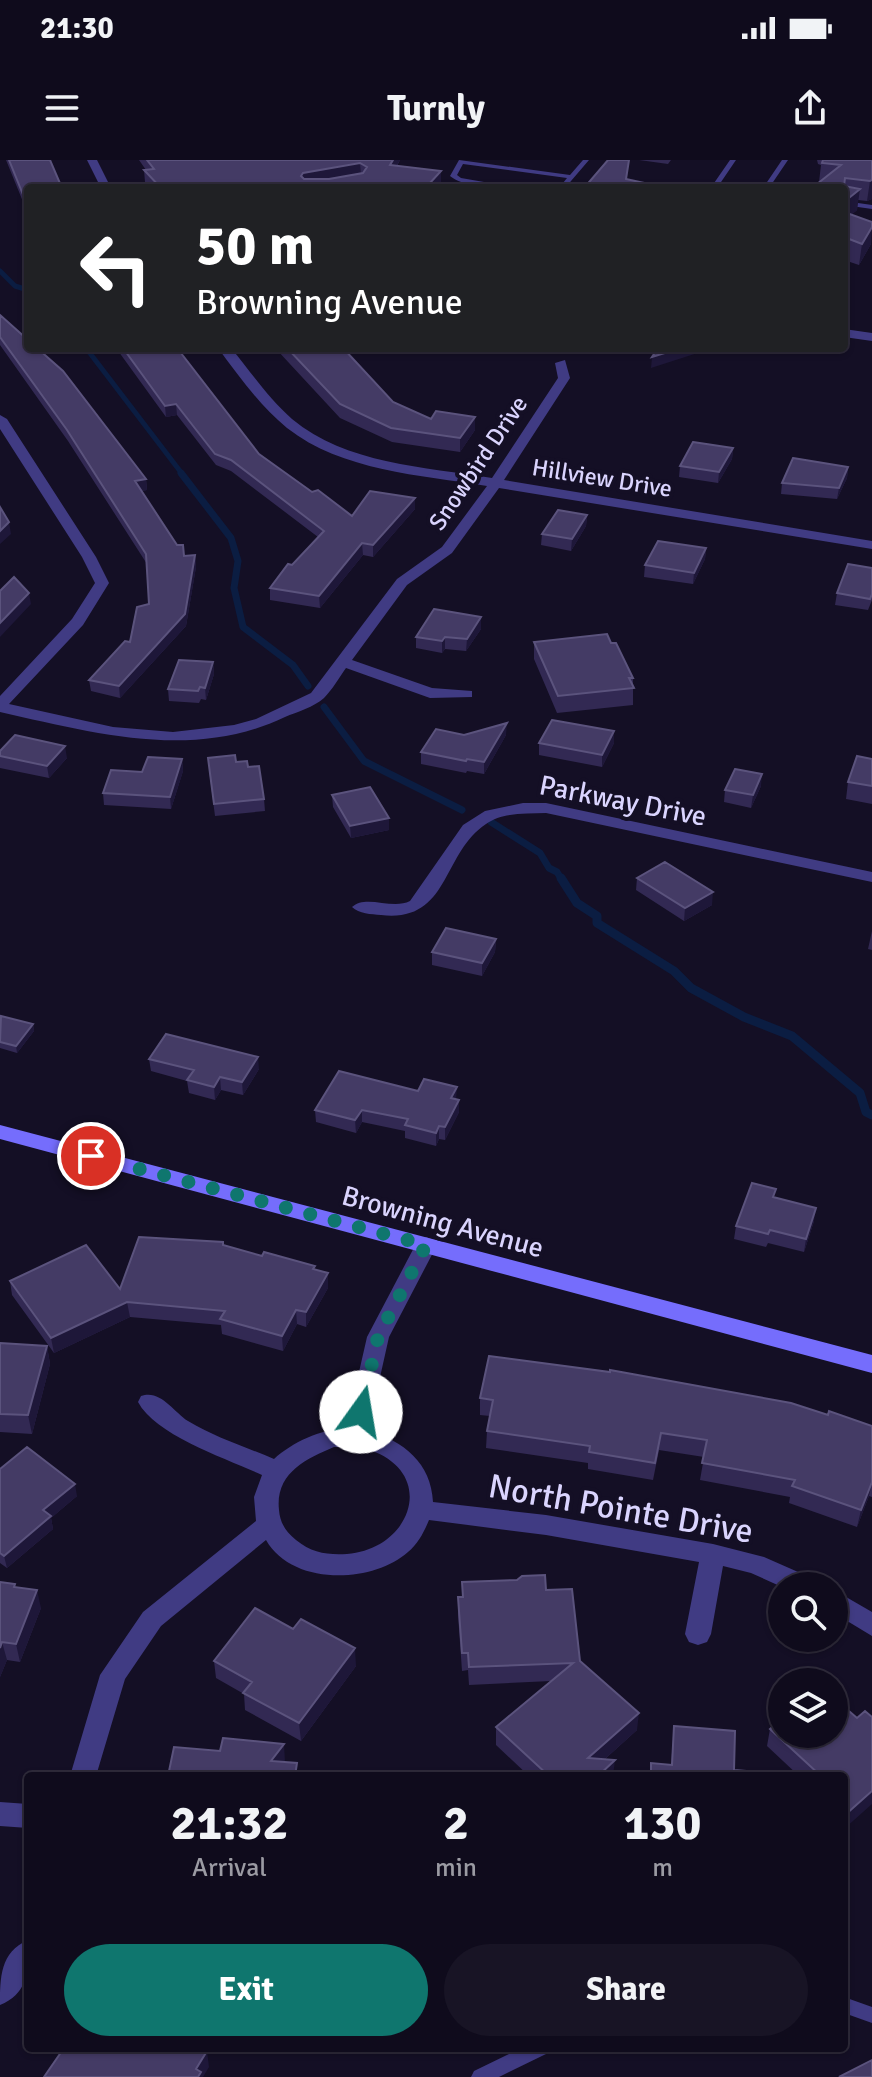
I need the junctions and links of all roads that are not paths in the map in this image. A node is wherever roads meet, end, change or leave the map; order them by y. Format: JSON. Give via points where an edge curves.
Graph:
{"nodes":[{"id":1,"x":92,"y":160,"type":"edge"},
{"id":2,"x":586,"y":160,"type":"edge"},
{"id":3,"x":733,"y":160,"type":"edge"},
{"id":4,"x":785,"y":160,"type":"edge"},
{"id":5,"x":461,"y":161,"type":"edge"},
{"id":6,"x":571,"y":177,"type":"junction"},
{"id":7,"x":104,"y":184,"type":"edge"},
{"id":8,"x":487,"y":184,"type":"edge"},
{"id":9,"x":565,"y":184,"type":"edge"},
{"id":10,"x":716,"y":184,"type":"edge"},
{"id":11,"x":769,"y":184,"type":"edge"},
{"id":12,"x":848,"y":204,"type":"edge"},
{"id":13,"x":872,"y":207,"type":"edge"},
{"id":14,"x":848,"y":334,"type":"edge"},
{"id":15,"x":872,"y":337,"type":"edge"},
{"id":16,"x":227,"y":352,"type":"edge"},
{"id":17,"x":561,"y":363,"type":"dead end"},
{"id":18,"x":0,"y":419,"type":"edge"},
{"id":19,"x":496,"y":483,"type":"junction"},
{"id":20,"x":872,"y":545,"type":"edge"},
{"id":21,"x":343,"y":662,"type":"junction"},
{"id":22,"x":466,"y":694,"type":"dead end"},
{"id":23,"x":0,"y":706,"type":"edge"},
{"id":24,"x":872,"y":877,"type":"edge"},
{"id":25,"x":361,"y":907,"type":"dead end"},
{"id":26,"x":0,"y":1132,"type":"edge"},
{"id":27,"x":426,"y":1245,"type":"junction"},
{"id":28,"x":872,"y":1364,"type":"edge"},
{"id":29,"x":149,"y":1402,"type":"dead end"},
{"id":30,"x":355,"y":1438,"type":"junction"},
{"id":31,"x":275,"y":1470,"type":"junction"},
{"id":32,"x":422,"y":1510,"type":"junction"},
{"id":33,"x":268,"y":1525,"type":"junction"},
{"id":34,"x":713,"y":1554,"type":"junction"},
{"id":35,"x":773,"y":1572,"type":"edge"},
{"id":36,"x":848,"y":1609,"type":"edge"},
{"id":37,"x":872,"y":1625,"type":"edge"},
{"id":38,"x":698,"y":1634,"type":"dead end"},
{"id":39,"x":84,"y":1772,"type":"edge"},
{"id":40,"x":0,"y":1814,"type":"edge"},
{"id":41,"x":24,"y":1816,"type":"edge"},
{"id":42,"x":24,"y":1959,"type":"edge"},
{"id":43,"x":0,"y":1991,"type":"edge"},
{"id":44,"x":848,"y":2006,"type":"edge"},
{"id":45,"x":872,"y":2015,"type":"edge"},
{"id":46,"x":532,"y":2052,"type":"edge"},
{"id":47,"x":480,"y":2077,"type":"edge"}],
"edges":[{"from":1,"to":7,"type":"street"},
{"from":2,"to":6,"type":"lane"},
{"from":3,"to":10,"type":"lane"},
{"from":4,"to":11,"type":"lane"},
{"from":5,"to":6,"type":"lane"},
{"from":5,"to":8,"type":"lane","via":[[453,176]]},
{"from":6,"to":9,"type":"lane"},
{"from":12,"to":13,"type":"lane"},
{"from":14,"to":15,"type":"street"},
{"from":16,"to":19,"type":"street","name":"Hillview Drive","via":[[289,423],[332,449],[379,464]]},
{"from":17,"to":19,"type":"street","name":"Snowbird Drive","via":[[564,378]]},
{"from":18,"to":23,"type":"street","via":[[102,583],[78,622]]},
{"from":19,"to":20,"type":"street","name":"Hillview Drive"},
{"from":19,"to":21,"type":"street","name":"Snowbird Drive","via":[[447,550],[402,582]]},
{"from":21,"to":22,"type":"street","via":[[430,693]]},
{"from":21,"to":23,"type":"street","name":"Snowbird Drive","via":[[317,696],[262,722],[208,734],[113,732]]},
{"from":24,"to":25,"type":"street","name":"Parkway Drive","via":[[546,808],[510,808],[479,818],[458,838],[416,906]]},
{"from":26,"to":27,"type":"street","name":"Browning Avenue"},
{"from":27,"to":28,"type":"street","name":"Browning Avenue"},
{"from":27,"to":30,"type":"street","via":[[378,1337]]},
{"from":29,"to":31,"type":"street","via":[[180,1427]]},
{"from":30,"to":31,"type":"street","via":[[309,1444]]},
{"from":30,"to":32,"type":"street","via":[[399,1454],[414,1470]]},
{"from":31,"to":33,"type":"street","via":[[264,1506]]},
{"from":32,"to":33,"type":"street","via":[[398,1548],[350,1566],[300,1557]]},
{"from":32,"to":34,"type":"street","name":"North Pointe Drive"},
{"from":33,"to":39,"type":"street","via":[[152,1619],[113,1675]]},
{"from":34,"to":35,"type":"street","name":"North Pointe Drive"},
{"from":34,"to":38,"type":"street"},
{"from":36,"to":37,"type":"street"},
{"from":40,"to":41,"type":"street"},
{"from":42,"to":43,"type":"street"},
{"from":44,"to":45,"type":"lane"},
{"from":46,"to":47,"type":"lane"}]}
